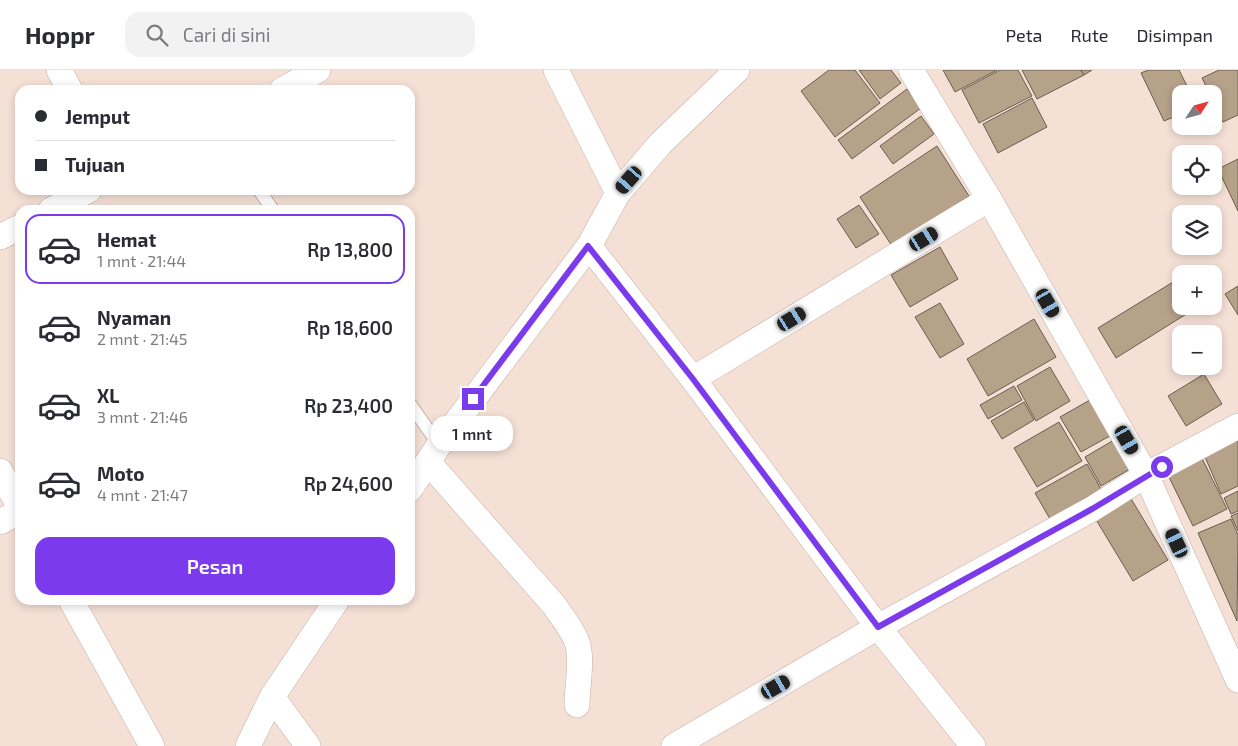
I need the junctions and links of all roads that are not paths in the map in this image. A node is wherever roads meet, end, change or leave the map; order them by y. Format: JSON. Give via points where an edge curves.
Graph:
{"nodes":[{"id":1,"x":59,"y":70,"type":"edge"},
{"id":2,"x":318,"y":70,"type":"edge"},
{"id":3,"x":556,"y":70,"type":"edge"},
{"id":4,"x":737,"y":70,"type":"edge"},
{"id":5,"x":911,"y":70,"type":"edge"},
{"id":6,"x":67,"y":85,"type":"edge"},
{"id":7,"x":291,"y":85,"type":"edge"},
{"id":8,"x":618,"y":193,"type":"junction"},
{"id":9,"x":79,"y":195,"type":"edge"},
{"id":10,"x":989,"y":200,"type":"junction"},
{"id":11,"x":60,"y":205,"type":"edge"},
{"id":12,"x":15,"y":229,"type":"edge"},
{"id":13,"x":0,"y":237,"type":"edge"},
{"id":14,"x":588,"y":246,"type":"junction"},
{"id":15,"x":693,"y":379,"type":"junction"},
{"id":16,"x":415,"y":414,"type":"edge"},
{"id":17,"x":1238,"y":426,"type":"edge"},
{"id":18,"x":434,"y":453,"type":"junction"},
{"id":19,"x":0,"y":472,"type":"edge"},
{"id":20,"x":1146,"y":475,"type":"junction"},
{"id":21,"x":415,"y":482,"type":"edge"},
{"id":22,"x":15,"y":500,"type":"edge"},
{"id":23,"x":15,"y":513,"type":"edge"},
{"id":24,"x":0,"y":522,"type":"edge"},
{"id":25,"x":74,"y":605,"type":"edge"},
{"id":26,"x":334,"y":605,"type":"edge"},
{"id":27,"x":878,"y":627,"type":"junction"},
{"id":28,"x":1238,"y":680,"type":"edge"},
{"id":29,"x":272,"y":697,"type":"junction"},
{"id":30,"x":577,"y":705,"type":"dead end"},
{"id":31,"x":152,"y":746,"type":"edge"},
{"id":32,"x":248,"y":746,"type":"edge"},
{"id":33,"x":308,"y":746,"type":"edge"},
{"id":34,"x":674,"y":746,"type":"edge"},
{"id":35,"x":973,"y":746,"type":"edge"}],
"edges":[{"from":1,"to":6,"type":"street"},
{"from":2,"to":7,"type":"street"},
{"from":3,"to":8,"type":"street"},
{"from":4,"to":8,"type":"street","via":[[661,143]]},
{"from":5,"to":10,"type":"street"},
{"from":8,"to":14,"type":"street"},
{"from":9,"to":11,"type":"street"},
{"from":10,"to":15,"type":"street"},
{"from":10,"to":20,"type":"street"},
{"from":12,"to":13,"type":"street"},
{"from":14,"to":15,"type":"street"},
{"from":14,"to":18,"type":"street"},
{"from":15,"to":27,"type":"street"},
{"from":16,"to":18,"type":"lane"},
{"from":17,"to":20,"type":"street"},
{"from":18,"to":21,"type":"street"},
{"from":18,"to":30,"type":"street","via":[[568,625],[579,651]]},
{"from":19,"to":22,"type":"street"},
{"from":20,"to":27,"type":"street","via":[[1092,509]]},
{"from":20,"to":28,"type":"street"},
{"from":23,"to":24,"type":"street"},
{"from":25,"to":31,"type":"street"},
{"from":26,"to":29,"type":"street"},
{"from":27,"to":34,"type":"street"},
{"from":27,"to":35,"type":"street"},
{"from":29,"to":32,"type":"street"},
{"from":29,"to":33,"type":"street"}]}
